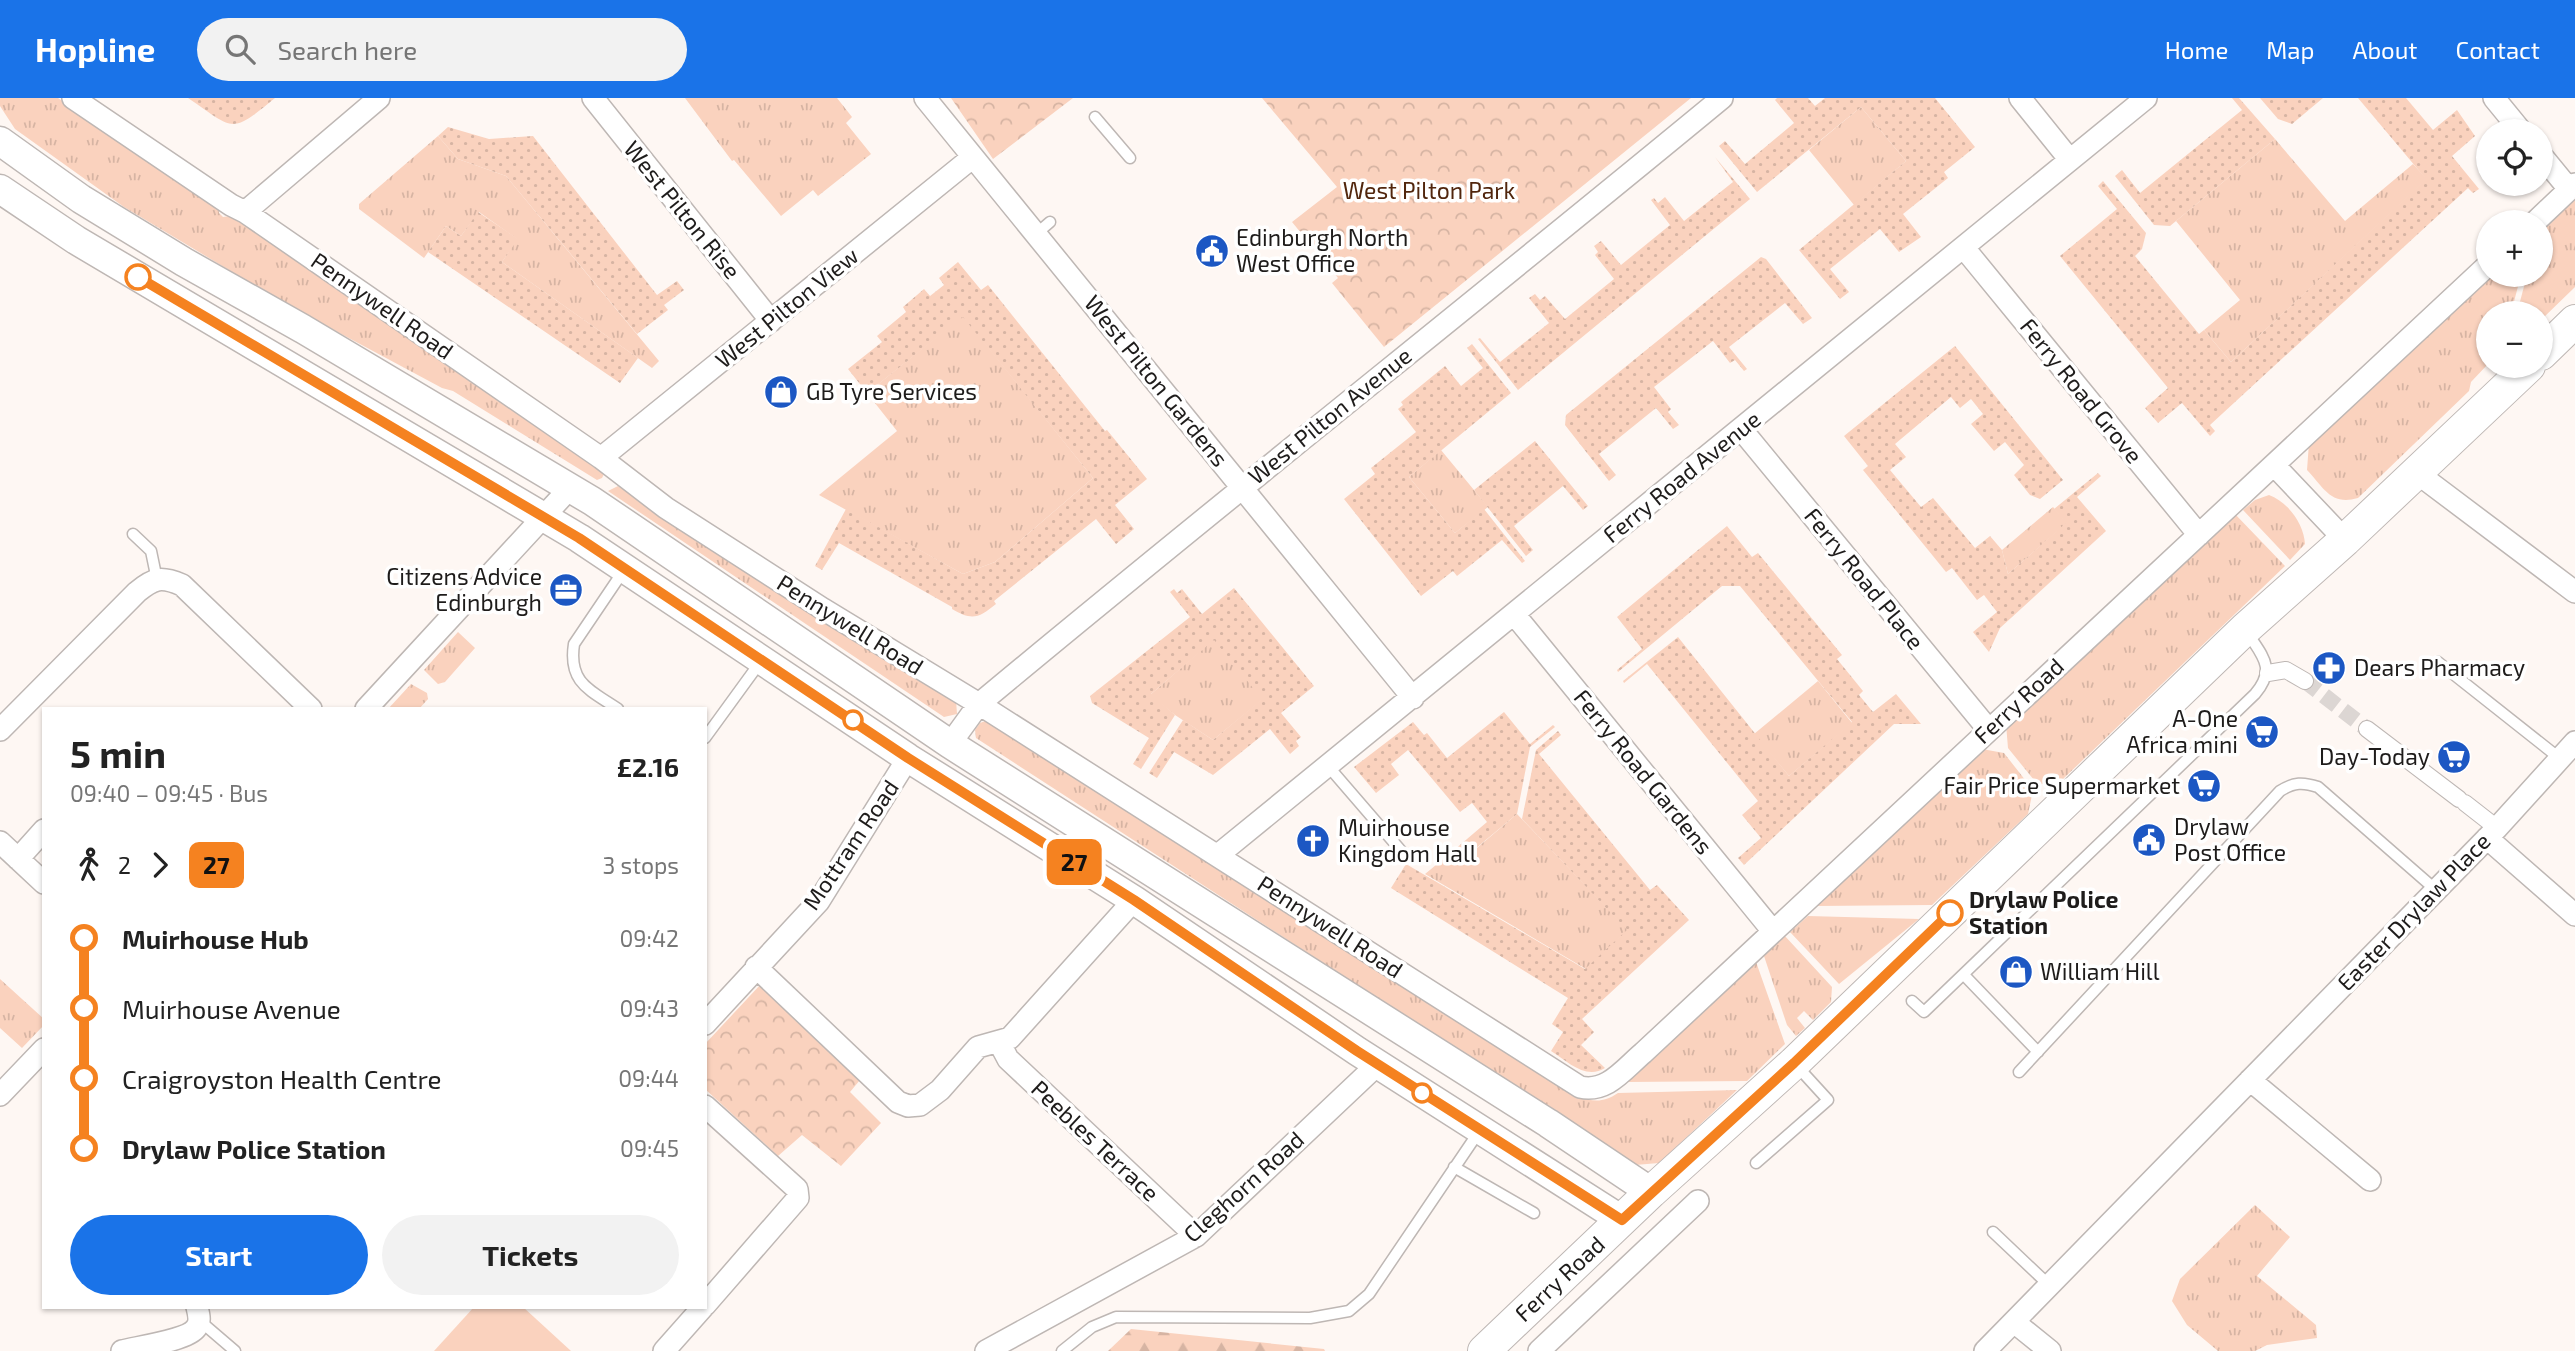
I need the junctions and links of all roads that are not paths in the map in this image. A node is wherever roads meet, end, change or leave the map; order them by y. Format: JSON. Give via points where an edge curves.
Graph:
{"nodes":[{"id":1,"x":73,"y":98,"type":"edge"},
{"id":2,"x":379,"y":98,"type":"edge"},
{"id":3,"x":593,"y":98,"type":"edge"},
{"id":4,"x":925,"y":98,"type":"edge"},
{"id":5,"x":1721,"y":98,"type":"edge"},
{"id":6,"x":2020,"y":98,"type":"edge"},
{"id":7,"x":2147,"y":98,"type":"edge"},
{"id":8,"x":2494,"y":98,"type":"edge"},
{"id":9,"x":1095,"y":117,"type":"dead end"},
{"id":10,"x":2511,"y":119,"type":"edge"},
{"id":11,"x":0,"y":141,"type":"edge"},
{"id":12,"x":973,"y":157,"type":"junction"},
{"id":13,"x":1130,"y":158,"type":"dead end"},
{"id":14,"x":2070,"y":160,"type":"junction"},
{"id":15,"x":2553,"y":167,"type":"edge"},
{"id":16,"x":2572,"y":187,"type":"edge"},
{"id":17,"x":0,"y":189,"type":"edge"},
{"id":18,"x":2548,"y":210,"type":"edge"},
{"id":19,"x":245,"y":212,"type":"junction"},
{"id":20,"x":1964,"y":248,"type":"junction"},
{"id":21,"x":2476,"y":276,"type":"edge"},
{"id":22,"x":771,"y":321,"type":"junction"},
{"id":23,"x":2575,"y":321,"type":"edge"},
{"id":24,"x":2553,"y":342,"type":"edge"},
{"id":25,"x":2516,"y":378,"type":"edge"},
{"id":26,"x":1741,"y":429,"type":"junction"},
{"id":27,"x":601,"y":458,"type":"junction"},
{"id":28,"x":2274,"y":465,"type":"junction"},
{"id":29,"x":2417,"y":472,"type":"junction"},
{"id":30,"x":1242,"y":486,"type":"junction"},
{"id":31,"x":570,"y":488,"type":"junction"},
{"id":32,"x":543,"y":517,"type":"junction"},
{"id":33,"x":133,"y":534,"type":"dead end"},
{"id":34,"x":2199,"y":535,"type":"junction"},
{"id":35,"x":2345,"y":540,"type":"junction"},
{"id":36,"x":625,"y":568,"type":"junction"},
{"id":37,"x":157,"y":580,"type":"junction"},
{"id":38,"x":2575,"y":592,"type":"edge"},
{"id":39,"x":1514,"y":614,"type":"junction"},
{"id":40,"x":2245,"y":629,"type":"junction"},
{"id":41,"x":762,"y":659,"type":"junction"},
{"id":42,"x":2438,"y":662,"type":"dead end"},
{"id":43,"x":2268,"y":673,"type":"junction"},
{"id":44,"x":2305,"y":681,"type":"tunnel mouth"},
{"id":45,"x":1413,"y":698,"type":"junction"},
{"id":46,"x":979,"y":704,"type":"junction"},
{"id":47,"x":309,"y":707,"type":"edge"},
{"id":48,"x":368,"y":707,"type":"edge"},
{"id":49,"x":615,"y":707,"type":"edge"},
{"id":50,"x":1988,"y":729,"type":"junction"},
{"id":51,"x":2367,"y":729,"type":"tunnel mouth"},
{"id":52,"x":0,"y":730,"type":"edge"},
{"id":53,"x":707,"y":735,"type":"edge"},
{"id":54,"x":2575,"y":741,"type":"edge"},
{"id":55,"x":950,"y":744,"type":"junction"},
{"id":56,"x":2558,"y":757,"type":"junction"},
{"id":57,"x":908,"y":758,"type":"junction"},
{"id":58,"x":1328,"y":766,"type":"junction"},
{"id":59,"x":936,"y":774,"type":"junction"},
{"id":60,"x":42,"y":832,"type":"edge"},
{"id":61,"x":2492,"y":833,"type":"junction"},
{"id":62,"x":0,"y":842,"type":"edge"},
{"id":63,"x":1403,"y":853,"type":"dead end"},
{"id":64,"x":1218,"y":855,"type":"junction"},
{"id":65,"x":18,"y":859,"type":"junction"},
{"id":66,"x":42,"y":881,"type":"edge"},
{"id":67,"x":2437,"y":890,"type":"junction"},
{"id":68,"x":1134,"y":900,"type":"junction"},
{"id":69,"x":2575,"y":915,"type":"edge"},
{"id":70,"x":1772,"y":930,"type":"junction"},
{"id":71,"x":756,"y":967,"type":"junction"},
{"id":72,"x":1964,"y":975,"type":"junction"},
{"id":73,"x":1912,"y":1000,"type":"dead end"},
{"id":74,"x":707,"y":1020,"type":"edge"},
{"id":75,"x":999,"y":1042,"type":"junction"},
{"id":76,"x":42,"y":1051,"type":"edge"},
{"id":77,"x":2038,"y":1052,"type":"junction"},
{"id":78,"x":1643,"y":1054,"type":"joint"},
{"id":79,"x":1794,"y":1063,"type":"junction"},
{"id":80,"x":1378,"y":1064,"type":"junction"},
{"id":81,"x":2019,"y":1072,"type":"dead end"},
{"id":82,"x":2250,"y":1080,"type":"junction"},
{"id":83,"x":0,"y":1095,"type":"edge"},
{"id":84,"x":707,"y":1108,"type":"edge"},
{"id":85,"x":1480,"y":1130,"type":"junction"},
{"id":86,"x":1756,"y":1163,"type":"dead end"},
{"id":87,"x":1454,"y":1167,"type":"junction"},
{"id":88,"x":2370,"y":1180,"type":"dead end"},
{"id":89,"x":1651,"y":1192,"type":"junction"},
{"id":90,"x":1698,"y":1201,"type":"dead end"},
{"id":91,"x":1534,"y":1213,"type":"dead end"},
{"id":92,"x":1622,"y":1220,"type":"junction"},
{"id":93,"x":1993,"y":1232,"type":"dead end"},
{"id":94,"x":1196,"y":1236,"type":"junction"},
{"id":95,"x":2050,"y":1286,"type":"junction"},
{"id":96,"x":707,"y":1303,"type":"edge"},
{"id":97,"x":701,"y":1309,"type":"edge"},
{"id":98,"x":198,"y":1314,"type":"edge"},
{"id":99,"x":2014,"y":1322,"type":"junction"},
{"id":100,"x":122,"y":1351,"type":"edge"},
{"id":101,"x":235,"y":1351,"type":"edge"},
{"id":102,"x":664,"y":1351,"type":"edge"},
{"id":103,"x":986,"y":1351,"type":"edge"},
{"id":104,"x":1062,"y":1351,"type":"edge"},
{"id":105,"x":1484,"y":1351,"type":"edge"},
{"id":106,"x":1539,"y":1351,"type":"edge"},
{"id":107,"x":1985,"y":1351,"type":"edge"},
{"id":108,"x":2050,"y":1351,"type":"edge"}],
"edges":[{"from":1,"to":19,"type":"street","name":"Pennywell Road"},
{"from":2,"to":19,"type":"street"},
{"from":3,"to":22,"type":"street","name":"West Pilton Rise"},
{"from":4,"to":12,"type":"street","name":"West Pilton Gardens"},
{"from":5,"to":30,"type":"street","name":"West Pilton Avenue"},
{"from":6,"to":14,"type":"street"},
{"from":7,"to":14,"type":"street","name":"Ferry Road Avenue"},
{"from":8,"to":10,"type":"street"},
{"from":9,"to":13,"type":"lane"},
{"from":11,"to":31,"type":"street","name":"Pennywell Road","via":[[161,248]]},
{"from":12,"to":22,"type":"street","name":"West Pilton View"},
{"from":12,"to":30,"type":"street","name":"West Pilton Gardens","via":[[1043,228]]},
{"from":14,"to":20,"type":"street","name":"Ferry Road Avenue"},
{"from":15,"to":16,"type":"street"},
{"from":16,"to":18,"type":"street"},
{"from":17,"to":32,"type":"street","via":[[76,240]]},
{"from":19,"to":27,"type":"street","name":"Pennywell Road"},
{"from":20,"to":26,"type":"street","name":"Ferry Road Avenue"},
{"from":20,"to":34,"type":"street","name":"Ferry Road Grove"},
{"from":21,"to":28,"type":"street","name":"Ferry Road"},
{"from":22,"to":27,"type":"street","name":"West Pilton View"},
{"from":23,"to":24,"type":"main road"},
{"from":25,"to":29,"type":"main road","name":"Ferry Road"},
{"from":26,"to":39,"type":"street","name":"Ferry Road Avenue"},
{"from":26,"to":50,"type":"street","name":"Ferry Road Place"},
{"from":27,"to":46,"type":"street","name":"Pennywell Road","via":[[666,508]]},
{"from":28,"to":34,"type":"street","name":"Ferry Road"},
{"from":28,"to":35,"type":"street"},
{"from":29,"to":35,"type":"main road","name":"Ferry Road"},
{"from":29,"to":38,"type":"street"},
{"from":30,"to":45,"type":"street","name":"West Pilton Gardens"},
{"from":30,"to":46,"type":"street","name":"West Pilton Avenue"},
{"from":31,"to":32,"type":"street"},
{"from":31,"to":55,"type":"street","name":"Pennywell Road"},
{"from":32,"to":36,"type":"street"},
{"from":32,"to":48,"type":"street"},
{"from":33,"to":37,"type":"lane","via":[[151,551]]},
{"from":34,"to":50,"type":"street","name":"Ferry Road"},
{"from":35,"to":40,"type":"main road","name":"Ferry Road"},
{"from":36,"to":41,"type":"street"},
{"from":36,"to":49,"type":"lane","via":[[574,644],[572,657],[577,678]]},
{"from":37,"to":47,"type":"street","via":[[166,578],[182,585]]},
{"from":37,"to":52,"type":"street","via":[[137,592]]},
{"from":39,"to":45,"type":"street","name":"Ferry Road Avenue"},
{"from":39,"to":70,"type":"street","name":"Ferry Road Gardens"},
{"from":40,"to":43,"type":"lane"},
{"from":40,"to":79,"type":"main road","name":"Ferry Road"},
{"from":41,"to":53,"type":"lane"},
{"from":41,"to":57,"type":"street"},
{"from":42,"to":56,"type":"lane"},
{"from":43,"to":44,"type":"street","via":[[2286,670]]},
{"from":43,"to":72,"type":"lane","via":[[2256,694]]},
{"from":45,"to":58,"type":"street","name":"Ferry Road Avenue"},
{"from":46,"to":55,"type":"street","name":"West Pilton Avenue"},
{"from":46,"to":64,"type":"street","name":"Pennywell Road"},
{"from":50,"to":70,"type":"street","name":"Ferry Road"},
{"from":51,"to":61,"type":"street","via":[[2462,801]]},
{"from":54,"to":56,"type":"street","name":"Easter Drylaw Place"},
{"from":55,"to":59,"type":"street"},
{"from":55,"to":89,"type":"street","name":"Pennywell Road"},
{"from":56,"to":61,"type":"street","name":"Easter Drylaw Place"},
{"from":57,"to":59,"type":"street"},
{"from":57,"to":71,"type":"street","name":"Mottram Road","via":[[819,901]]},
{"from":58,"to":63,"type":"lane"},
{"from":58,"to":64,"type":"street","name":"Ferry Road Avenue"},
{"from":59,"to":68,"type":"street"},
{"from":60,"to":65,"type":"street"},
{"from":61,"to":67,"type":"street","name":"Easter Drylaw Place"},
{"from":61,"to":69,"type":"street"},
{"from":62,"to":65,"type":"street"},
{"from":64,"to":78,"type":"street","name":"Pennywell Road","via":[[1580,1087],[1606,1086]]},
{"from":65,"to":66,"type":"street"},
{"from":67,"to":77,"type":"lane","via":[[2318,787],[2291,784]]},
{"from":67,"to":82,"type":"street","name":"Easter Drylaw Place"},
{"from":68,"to":75,"type":"street","via":[[1010,1038]]},
{"from":68,"to":80,"type":"street"},
{"from":70,"to":78,"type":"street","name":"Ferry Road"},
{"from":71,"to":74,"type":"street","name":"Mottram Road"},
{"from":71,"to":75,"type":"street","via":[[906,1106],[930,1099],[978,1047]]},
{"from":72,"to":73,"type":"lane","via":[[1924,1012]]},
{"from":72,"to":77,"type":"lane"},
{"from":75,"to":94,"type":"street","name":"Peebles Terrace","via":[[1008,1059]]},
{"from":76,"to":83,"type":"street"},
{"from":77,"to":81,"type":"lane"},
{"from":79,"to":86,"type":"lane","via":[[1828,1100]]},
{"from":79,"to":89,"type":"main road","name":"Ferry Road"},
{"from":80,"to":85,"type":"street"},
{"from":80,"to":94,"type":"street","name":"Cleghorn Road"},
{"from":82,"to":88,"type":"street"},
{"from":82,"to":95,"type":"street","name":"Easter Drylaw Place"},
{"from":84,"to":96,"type":"street","via":[[797,1189],[798,1198]]},
{"from":85,"to":87,"type":"lane"},
{"from":85,"to":92,"type":"street"},
{"from":87,"to":91,"type":"lane"},
{"from":87,"to":104,"type":"lane","via":[[1369,1294],[1349,1311],[1310,1318],[1116,1317]]},
{"from":89,"to":92,"type":"main road","name":"Ferry Road"},
{"from":90,"to":106,"type":"street","name":"Ferry Road"},
{"from":92,"to":105,"type":"main road","name":"Ferry Road"},
{"from":93,"to":95,"type":"lane"},
{"from":94,"to":103,"type":"street","name":"Cleghorn Road"},
{"from":95,"to":99,"type":"street","name":"Easter Drylaw Place"},
{"from":97,"to":102,"type":"street"},
{"from":98,"to":100,"type":"street","via":[[195,1331]]},
{"from":98,"to":101,"type":"lane"},
{"from":99,"to":107,"type":"street","name":"Easter Drylaw Place"},
{"from":99,"to":108,"type":"street"}]}
